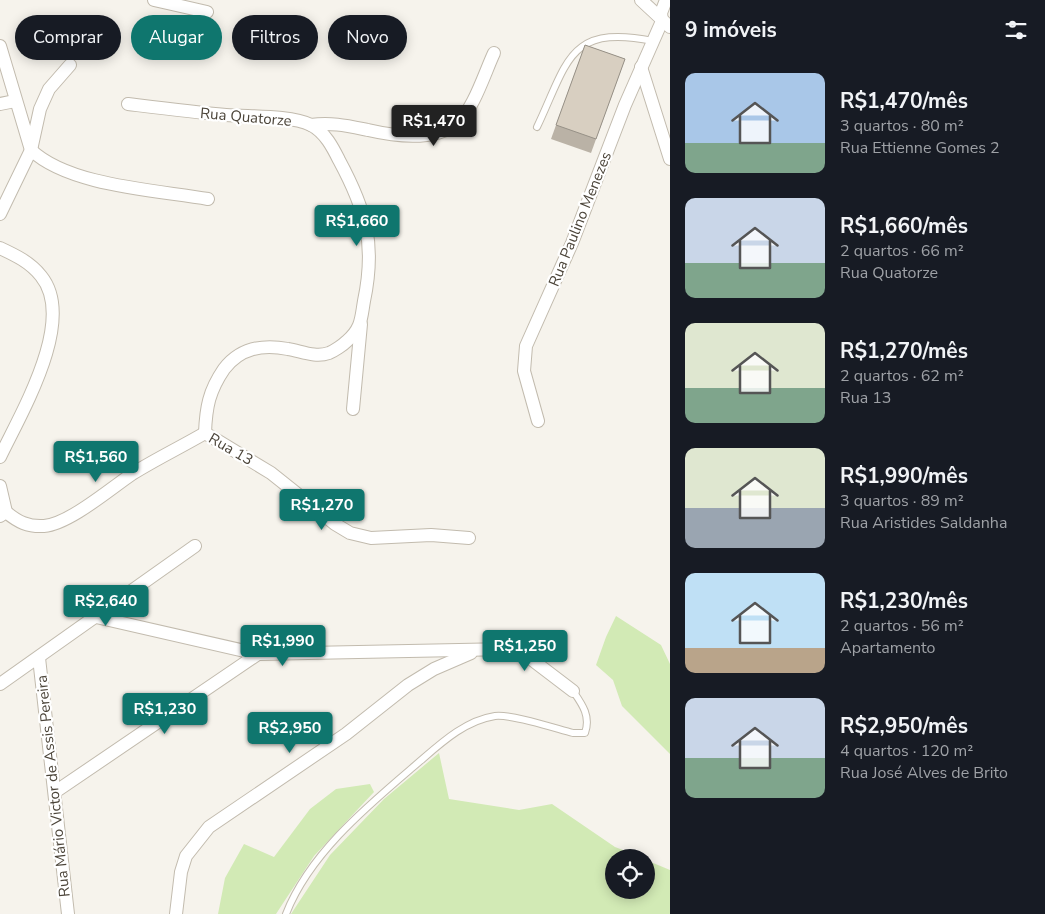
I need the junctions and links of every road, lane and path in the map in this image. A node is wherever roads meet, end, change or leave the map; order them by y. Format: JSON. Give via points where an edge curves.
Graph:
{"nodes":[{"id":1,"x":154,"y":0,"type":"edge"},
{"id":2,"x":641,"y":0,"type":"edge"},
{"id":3,"x":666,"y":0,"type":"edge"},
{"id":4,"x":207,"y":12,"type":"dead end"},
{"id":5,"x":666,"y":24,"type":"edge"},
{"id":6,"x":653,"y":41,"type":"junction"},
{"id":7,"x":0,"y":46,"type":"edge"},
{"id":8,"x":494,"y":53,"type":"dead end"},
{"id":9,"x":70,"y":65,"type":"dead end"},
{"id":10,"x":641,"y":67,"type":"junction"},
{"id":11,"x":16,"y":101,"type":"junction"},
{"id":12,"x":0,"y":104,"type":"edge"},
{"id":13,"x":128,"y":104,"type":"dead end"},
{"id":14,"x":311,"y":125,"type":"junction"},
{"id":15,"x":538,"y":127,"type":"dead end"},
{"id":16,"x":31,"y":150,"type":"junction"},
{"id":17,"x":670,"y":159,"type":"edge"},
{"id":18,"x":208,"y":199,"type":"dead end"},
{"id":19,"x":0,"y":214,"type":"edge"},
{"id":20,"x":0,"y":248,"type":"edge"},
{"id":21,"x":361,"y":324,"type":"junction"},
{"id":22,"x":353,"y":409,"type":"dead end"},
{"id":23,"x":538,"y":421,"type":"dead end"},
{"id":24,"x":205,"y":433,"type":"junction"},
{"id":25,"x":0,"y":457,"type":"edge"},
{"id":26,"x":0,"y":486,"type":"edge"},
{"id":27,"x":3,"y":514,"type":"edge"},
{"id":28,"x":469,"y":538,"type":"dead end"},
{"id":29,"x":195,"y":546,"type":"dead end"},
{"id":30,"x":96,"y":617,"type":"junction"},
{"id":31,"x":478,"y":650,"type":"junction"},
{"id":32,"x":258,"y":654,"type":"junction"},
{"id":33,"x":39,"y":658,"type":"junction"},
{"id":34,"x":0,"y":684,"type":"edge"},
{"id":35,"x":573,"y":690,"type":"joint"},
{"id":36,"x":55,"y":792,"type":"junction"},
{"id":37,"x":68,"y":914,"type":"edge"},
{"id":38,"x":176,"y":914,"type":"edge"},
{"id":39,"x":286,"y":914,"type":"edge"}],
"edges":[{"from":1,"to":4,"type":"street"},
{"from":2,"to":5,"type":"street"},
{"from":3,"to":5,"type":"street","name":"Rua Paulino Menezes","via":[[661,13]]},
{"from":5,"to":6,"type":"street","name":"Rua Paulino Menezes"},
{"from":6,"to":10,"type":"street","name":"Rua Paulino Menezes"},
{"from":6,"to":15,"type":"lane","via":[[608,35],[589,42],[572,54]]},
{"from":7,"to":11,"type":"street"},
{"from":8,"to":14,"type":"street","via":[[470,104],[458,122],[444,132],[398,135],[345,125]]},
{"from":9,"to":16,"type":"street","via":[[49,88],[40,108]]},
{"from":10,"to":17,"type":"street"},
{"from":10,"to":23,"type":"street","name":"Rua Paulino Menezes","via":[[572,243],[526,346],[524,371]]},
{"from":11,"to":12,"type":"street"},
{"from":11,"to":16,"type":"street"},
{"from":13,"to":14,"type":"street","name":"Rua Quatorze","via":[[295,120]]},
{"from":14,"to":21,"type":"street","name":"Rua Quatorze","via":[[321,132],[333,149],[353,186],[365,218],[370,243],[370,274]]},
{"from":16,"to":18,"type":"street","via":[[41,160],[61,170],[88,178]]},
{"from":16,"to":19,"type":"street"},
{"from":20,"to":25,"type":"street","via":[[22,258],[41,276],[54,308],[49,349]]},
{"from":21,"to":22,"type":"street","name":"Rua Quatorze"},
{"from":21,"to":24,"type":"street","via":[[348,340],[328,354],[310,355],[269,348],[248,349],[233,357],[219,376],[206,404]]},
{"from":24,"to":27,"type":"street","name":"Rua 13","via":[[132,474],[60,522],[32,526]]},
{"from":24,"to":28,"type":"street","name":"Rua 13","via":[[272,472],[350,533],[371,538],[432,535]]},
{"from":26,"to":27,"type":"street"},
{"from":29,"to":30,"type":"street"},
{"from":30,"to":32,"type":"street"},
{"from":30,"to":33,"type":"street"},
{"from":31,"to":32,"type":"street"},
{"from":31,"to":35,"type":"street","via":[[509,649],[531,659]]},
{"from":31,"to":38,"type":"street","via":[[434,669],[408,685],[346,734],[209,827],[186,856]]},
{"from":32,"to":36,"type":"street"},
{"from":33,"to":34,"type":"street"},
{"from":33,"to":36,"type":"street","name":"Rua Mário Victor de Assis Pereira"},
{"from":35,"to":39,"type":"lane","via":[[587,717],[586,733],[496,716],[472,724],[445,740],[366,808],[321,857],[292,898]]},
{"from":36,"to":37,"type":"street","name":"Rua Mário Victor de Assis Pereira"}]}
